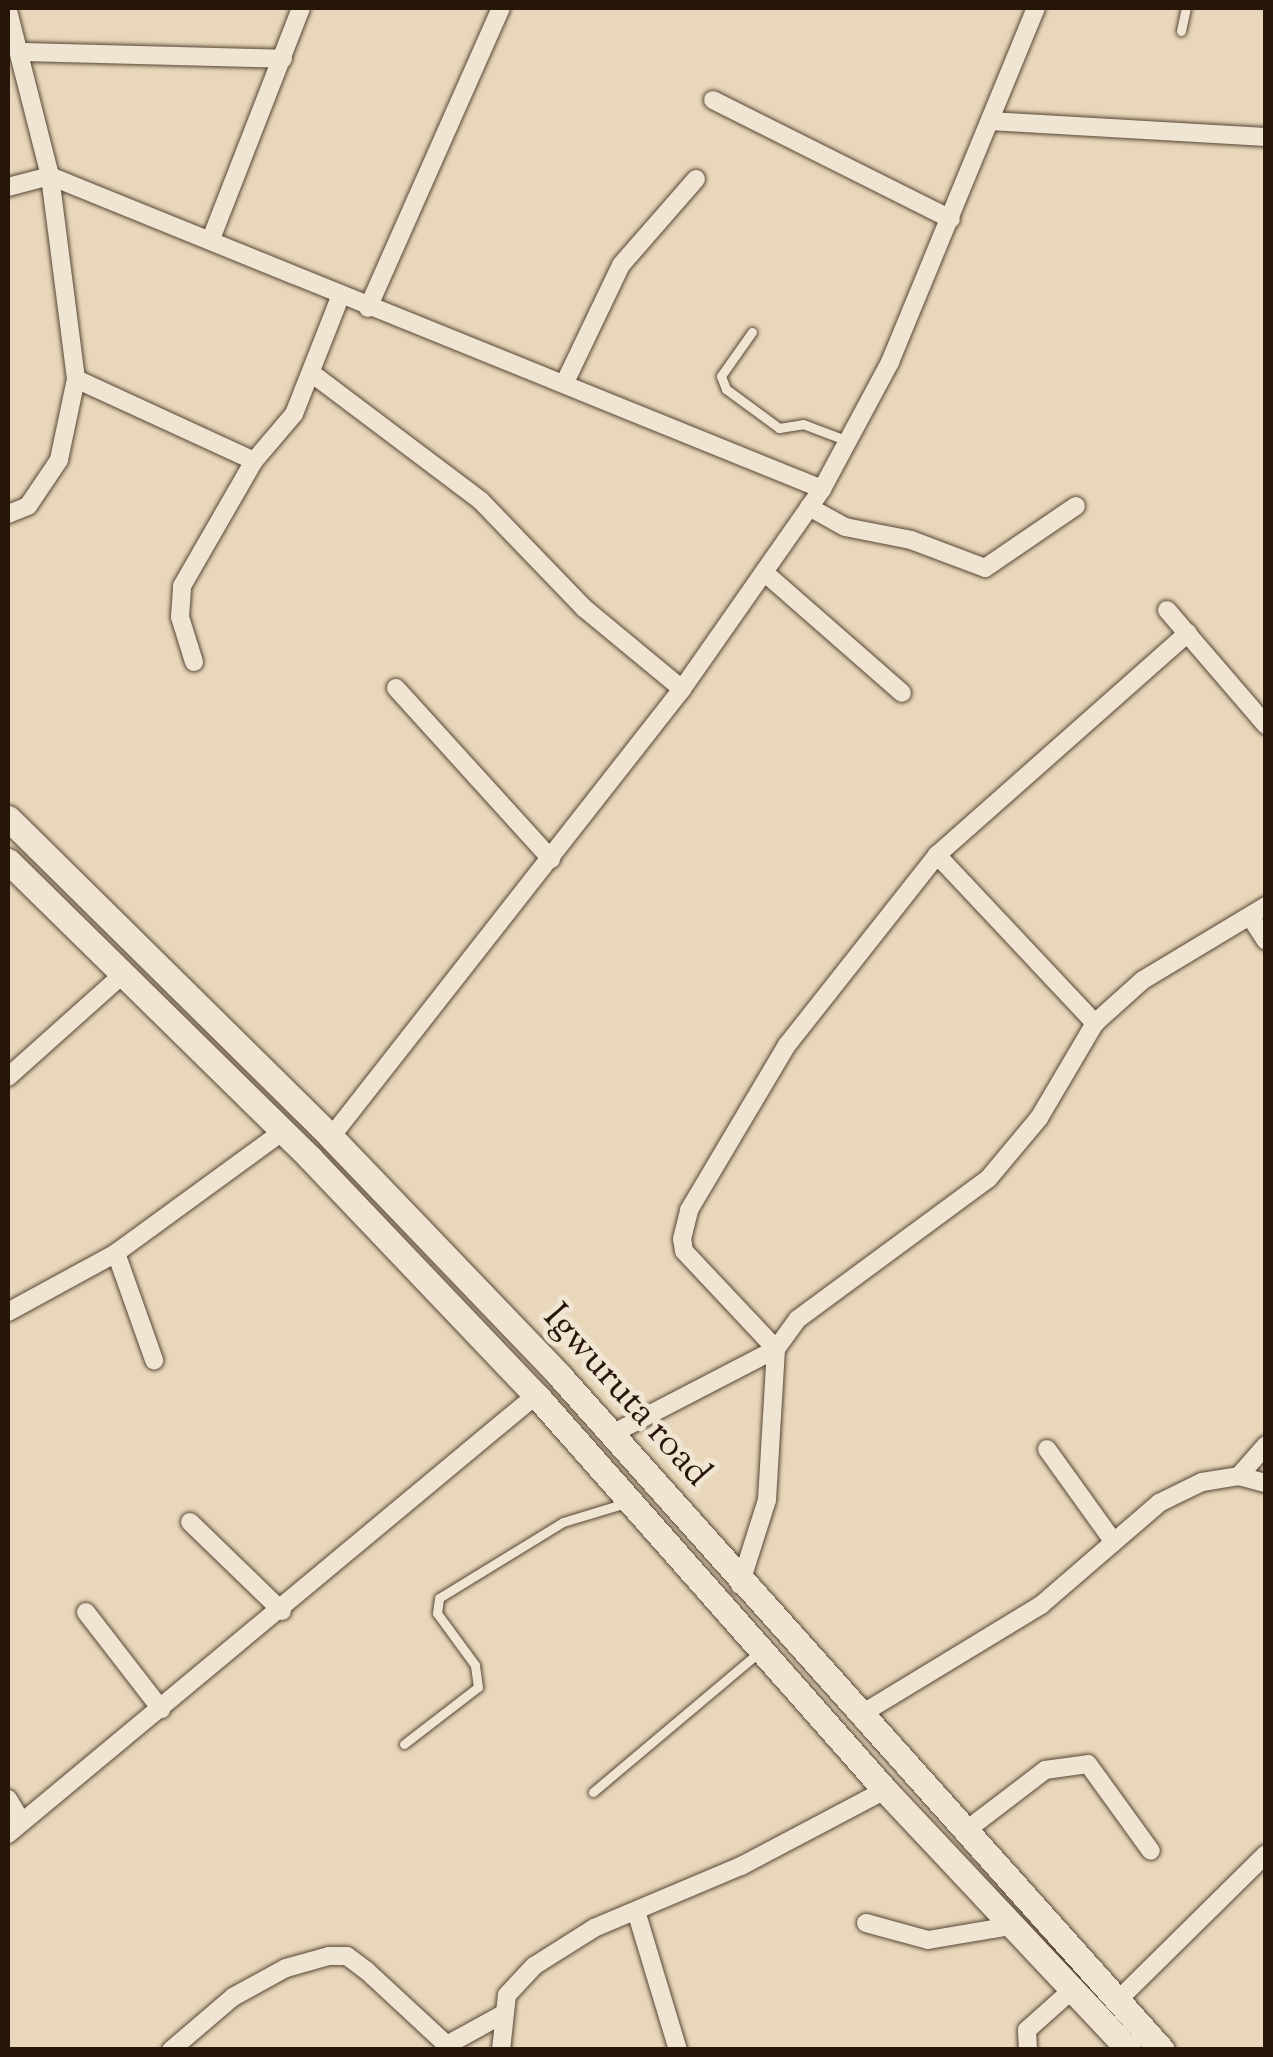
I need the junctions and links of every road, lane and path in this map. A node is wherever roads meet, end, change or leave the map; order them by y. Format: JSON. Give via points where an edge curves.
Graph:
{"nodes":[{"id":1,"x":302,"y":8,"type":"edge"},
{"id":2,"x":501,"y":8,"type":"edge"},
{"id":3,"x":1036,"y":8,"type":"edge"},
{"id":4,"x":1186,"y":8,"type":"edge"},
{"id":5,"x":8,"y":11,"type":"edge"},
{"id":6,"x":1181,"y":31,"type":"dead end"},
{"id":7,"x":23,"y":52,"type":"junction"},
{"id":8,"x":283,"y":60,"type":"junction"},
{"id":9,"x":713,"y":100,"type":"dead end"},
{"id":10,"x":990,"y":121,"type":"junction"},
{"id":11,"x":1266,"y":137,"type":"edge"},
{"id":12,"x":50,"y":176,"type":"junction"},
{"id":13,"x":696,"y":179,"type":"dead end"},
{"id":14,"x":8,"y":187,"type":"edge"},
{"id":15,"x":950,"y":220,"type":"junction"},
{"id":16,"x":211,"y":239,"type":"junction"},
{"id":17,"x":340,"y":297,"type":"junction"},
{"id":18,"x":368,"y":308,"type":"junction"},
{"id":19,"x":752,"y":332,"type":"dead end"},
{"id":20,"x":314,"y":375,"type":"junction"},
{"id":21,"x":76,"y":379,"type":"junction"},
{"id":22,"x":566,"y":380,"type":"junction"},
{"id":23,"x":848,"y":441,"type":"junction"},
{"id":24,"x":254,"y":461,"type":"junction"},
{"id":25,"x":822,"y":488,"type":"junction"},
{"id":26,"x":1076,"y":506,"type":"dead end"},
{"id":27,"x":809,"y":507,"type":"junction"},
{"id":28,"x":8,"y":514,"type":"edge"},
{"id":29,"x":764,"y":573,"type":"junction"},
{"id":30,"x":1168,"y":610,"type":"dead end"},
{"id":31,"x":1188,"y":633,"type":"junction"},
{"id":32,"x":194,"y":662,"type":"dead end"},
{"id":33,"x":396,"y":688,"type":"dead end"},
{"id":34,"x":682,"y":689,"type":"junction"},
{"id":35,"x":902,"y":694,"type":"dead end"},
{"id":36,"x":1266,"y":725,"type":"edge"},
{"id":37,"x":8,"y":818,"type":"edge"},
{"id":38,"x":937,"y":855,"type":"junction"},
{"id":39,"x":551,"y":859,"type":"junction"},
{"id":40,"x":8,"y":860,"type":"edge"},
{"id":41,"x":1258,"y":912,"type":"edge"},
{"id":42,"x":1266,"y":941,"type":"edge"},
{"id":43,"x":123,"y":974,"type":"junction"},
{"id":44,"x":1095,"y":1023,"type":"junction"},
{"id":45,"x":8,"y":1077,"type":"edge"},
{"id":46,"x":282,"y":1131,"type":"junction"},
{"id":47,"x":332,"y":1136,"type":"junction"},
{"id":48,"x":116,"y":1253,"type":"junction"},
{"id":49,"x":8,"y":1312,"type":"edge"},
{"id":50,"x":776,"y":1348,"type":"junction"},
{"id":51,"x":154,"y":1360,"type":"dead end"},
{"id":52,"x":536,"y":1395,"type":"junction"},
{"id":53,"x":610,"y":1434,"type":"junction"},
{"id":54,"x":1266,"y":1445,"type":"edge"},
{"id":55,"x":1047,"y":1449,"type":"dead end"},
{"id":56,"x":1239,"y":1476,"type":"junction"},
{"id":57,"x":1266,"y":1483,"type":"edge"},
{"id":58,"x":629,"y":1502,"type":"junction"},
{"id":59,"x":190,"y":1522,"type":"dead end"},
{"id":60,"x":1111,"y":1538,"type":"junction"},
{"id":61,"x":740,"y":1585,"type":"junction"},
{"id":62,"x":282,"y":1611,"type":"junction"},
{"id":63,"x":86,"y":1612,"type":"dead end"},
{"id":64,"x":760,"y":1652,"type":"junction"},
{"id":65,"x":160,"y":1710,"type":"junction"},
{"id":66,"x":860,"y":1715,"type":"junction"},
{"id":67,"x":404,"y":1744,"type":"dead end"},
{"id":68,"x":885,"y":1790,"type":"junction"},
{"id":69,"x":594,"y":1792,"type":"dead end"},
{"id":70,"x":8,"y":1800,"type":"edge"},
{"id":71,"x":15,"y":1828,"type":"edge"},
{"id":72,"x":964,"y":1832,"type":"junction"},
{"id":73,"x":1151,"y":1851,"type":"dead end"},
{"id":74,"x":1266,"y":1854,"type":"edge"},
{"id":75,"x":636,"y":1911,"type":"junction"},
{"id":76,"x":866,"y":1923,"type":"dead end"},
{"id":77,"x":1016,"y":1925,"type":"junction"},
{"id":78,"x":1072,"y":1989,"type":"junction"},
{"id":79,"x":1116,"y":2002,"type":"junction"},
{"id":80,"x":505,"y":2013,"type":"junction"},
{"id":81,"x":443,"y":2047,"type":"edge"},
{"id":82,"x":171,"y":2050,"type":"edge"},
{"id":83,"x":501,"y":2050,"type":"edge"},
{"id":84,"x":678,"y":2050,"type":"edge"},
{"id":85,"x":1028,"y":2050,"type":"edge"},
{"id":86,"x":1128,"y":2050,"type":"edge"},
{"id":87,"x":1162,"y":2050,"type":"edge"}],
"edges":[{"from":1,"to":8,"type":"street"},
{"from":2,"to":18,"type":"street"},
{"from":3,"to":10,"type":"street"},
{"from":4,"to":6,"type":"lane"},
{"from":5,"to":7,"type":"street"},
{"from":7,"to":8,"type":"street"},
{"from":7,"to":12,"type":"street"},
{"from":8,"to":16,"type":"street"},
{"from":9,"to":15,"type":"street"},
{"from":10,"to":11,"type":"street"},
{"from":10,"to":15,"type":"street"},
{"from":12,"to":14,"type":"street"},
{"from":12,"to":16,"type":"street"},
{"from":12,"to":21,"type":"street"},
{"from":13,"to":22,"type":"street","via":[[620,265]]},
{"from":15,"to":23,"type":"street"},
{"from":16,"to":17,"type":"street"},
{"from":17,"to":18,"type":"street"},
{"from":17,"to":20,"type":"street"},
{"from":18,"to":22,"type":"street"},
{"from":19,"to":23,"type":"lane","via":[[721,376],[726,390],[779,428],[803,424]]},
{"from":20,"to":24,"type":"street"},
{"from":20,"to":34,"type":"street","via":[[482,501],[584,608]]},
{"from":21,"to":24,"type":"street"},
{"from":21,"to":28,"type":"street","via":[[59,460],[28,506]]},
{"from":22,"to":25,"type":"street"},
{"from":23,"to":25,"type":"street"},
{"from":24,"to":32,"type":"street","via":[[182,586],[180,616]]},
{"from":25,"to":27,"type":"street"},
{"from":26,"to":27,"type":"street","via":[[985,568],[911,540],[845,527]]},
{"from":27,"to":29,"type":"street"},
{"from":29,"to":34,"type":"street"},
{"from":29,"to":35,"type":"street"},
{"from":30,"to":31,"type":"street"},
{"from":31,"to":36,"type":"street"},
{"from":31,"to":38,"type":"street"},
{"from":33,"to":39,"type":"street"},
{"from":34,"to":39,"type":"street"},
{"from":37,"to":47,"type":"main road","name":"Igwuruta road"},
{"from":38,"to":44,"type":"street"},
{"from":38,"to":50,"type":"street","via":[[787,1045],[690,1210],[684,1252]]},
{"from":39,"to":47,"type":"street"},
{"from":40,"to":43,"type":"main road","name":"Igwuruta road"},
{"from":41,"to":42,"type":"street"},
{"from":41,"to":44,"type":"street","via":[[1174,958]]},
{"from":43,"to":45,"type":"street"},
{"from":43,"to":46,"type":"main road","name":"Igwuruta road"},
{"from":44,"to":50,"type":"street","via":[[1039,1118],[988,1179],[838,1287]]},
{"from":46,"to":48,"type":"street"},
{"from":46,"to":52,"type":"main road","name":"Igwuruta road"},
{"from":47,"to":53,"type":"main road","name":"Igwuruta road"},
{"from":48,"to":49,"type":"street"},
{"from":48,"to":51,"type":"street"},
{"from":50,"to":53,"type":"street"},
{"from":50,"to":61,"type":"street","via":[[767,1500]]},
{"from":52,"to":58,"type":"main road","name":"Igwuruta road"},
{"from":52,"to":62,"type":"street"},
{"from":53,"to":61,"type":"main road","name":"Igwuruta road"},
{"from":54,"to":56,"type":"street"},
{"from":55,"to":60,"type":"street"},
{"from":56,"to":57,"type":"street"},
{"from":56,"to":60,"type":"street","via":[[1202,1482]]},
{"from":58,"to":64,"type":"main road","name":"Igwuruta road"},
{"from":58,"to":67,"type":"lane","via":[[563,1522],[439,1598],[437,1613],[475,1665],[478,1687]]},
{"from":59,"to":62,"type":"street"},
{"from":60,"to":66,"type":"street","via":[[1040,1605]]},
{"from":61,"to":66,"type":"main road","name":"Igwuruta road"},
{"from":62,"to":65,"type":"street"},
{"from":63,"to":65,"type":"street"},
{"from":64,"to":68,"type":"main road","name":"Igwuruta road"},
{"from":64,"to":69,"type":"lane"},
{"from":65,"to":71,"type":"street"},
{"from":66,"to":72,"type":"main road","name":"Igwuruta road"},
{"from":68,"to":75,"type":"street"},
{"from":68,"to":77,"type":"main road","name":"Igwuruta road"},
{"from":70,"to":71,"type":"street"},
{"from":72,"to":73,"type":"street","via":[[1046,1770],[1088,1764]]},
{"from":72,"to":79,"type":"main road","name":"Igwuruta road"},
{"from":74,"to":79,"type":"street"},
{"from":75,"to":80,"type":"street","via":[[516,1978]]},
{"from":75,"to":84,"type":"street"},
{"from":76,"to":77,"type":"street","via":[[928,1940]]},
{"from":77,"to":78,"type":"main road","name":"Igwuruta road"},
{"from":78,"to":85,"type":"street","via":[[1027,2030]]},
{"from":78,"to":86,"type":"main road","name":"Igwuruta road"},
{"from":79,"to":87,"type":"main road","name":"Igwuruta road"},
{"from":80,"to":81,"type":"street"},
{"from":80,"to":83,"type":"street"},
{"from":81,"to":82,"type":"street","via":[[347,1956],[286,1968],[234,1998]]}]}
